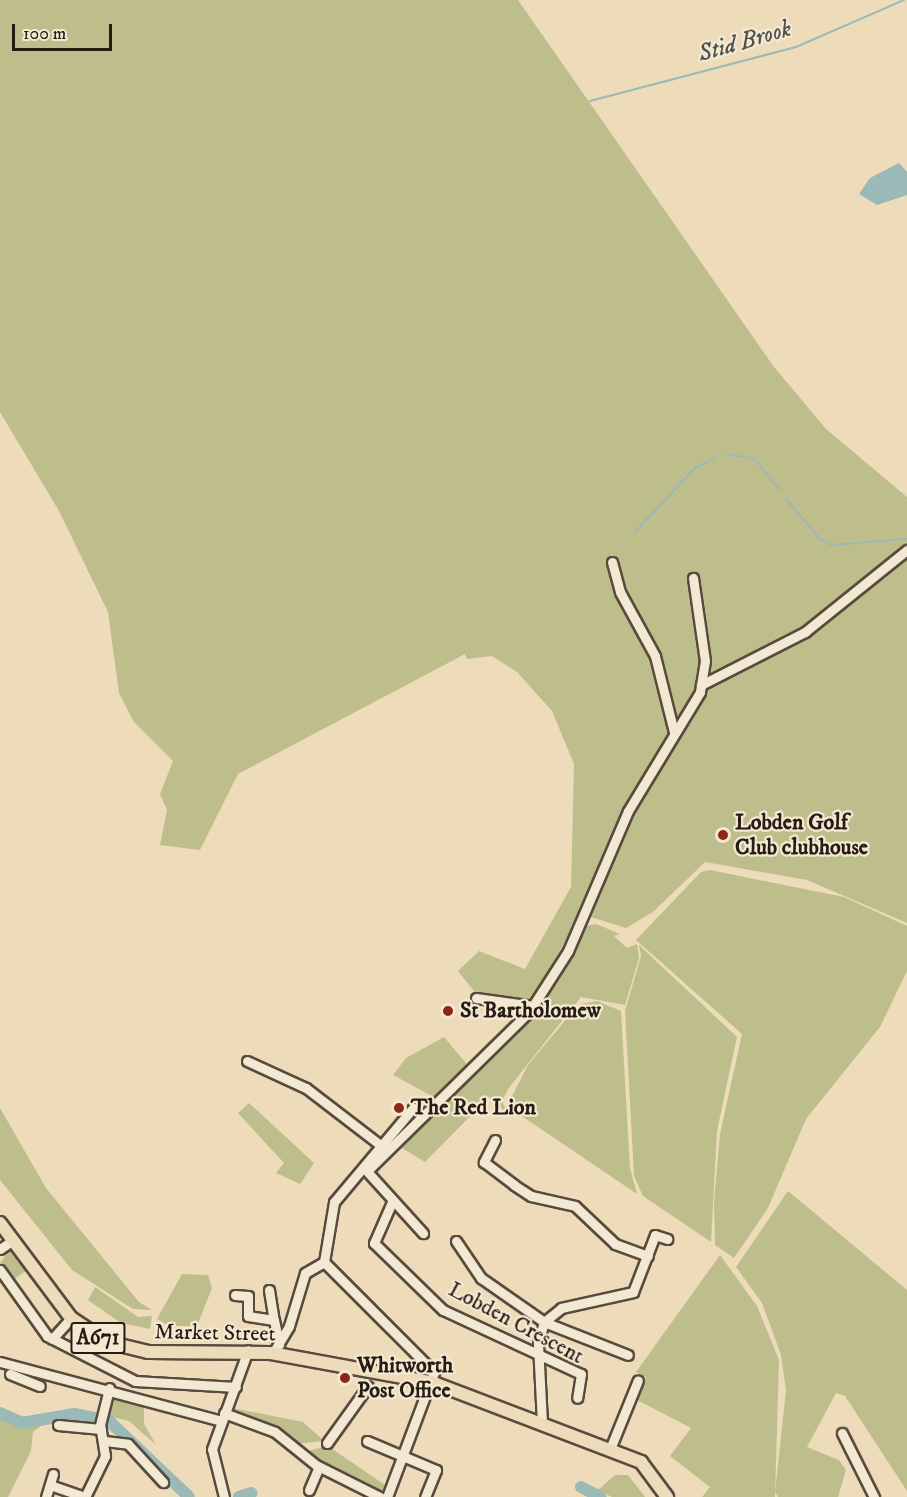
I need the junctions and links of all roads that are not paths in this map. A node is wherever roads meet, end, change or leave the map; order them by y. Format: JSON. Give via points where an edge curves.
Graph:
{"nodes":[{"id":1,"x":907,"y":550,"type":"edge"},
{"id":2,"x":612,"y":562,"type":"dead end"},
{"id":3,"x":693,"y":578,"type":"dead end"},
{"id":4,"x":701,"y":685,"type":"junction"},
{"id":5,"x":674,"y":732,"type":"junction"},
{"id":6,"x":476,"y":998,"type":"dead end"},
{"id":7,"x":533,"y":1006,"type":"junction"},
{"id":8,"x":247,"y":1061,"type":"dead end"},
{"id":9,"x":413,"y":1108,"type":"dead end"},
{"id":10,"x":495,"y":1140,"type":"dead end"},
{"id":11,"x":379,"y":1144,"type":"junction"},
{"id":12,"x":363,"y":1168,"type":"junction"},
{"id":13,"x":392,"y":1202,"type":"junction"},
{"id":14,"x":0,"y":1223,"type":"edge"},
{"id":15,"x":423,"y":1233,"type":"dead end"},
{"id":16,"x":667,"y":1239,"type":"dead end"},
{"id":17,"x":13,"y":1240,"type":"junction"},
{"id":18,"x":456,"y":1242,"type":"dead end"},
{"id":19,"x":0,"y":1249,"type":"edge"},
{"id":20,"x":648,"y":1256,"type":"junction"},
{"id":21,"x":324,"y":1262,"type":"junction"},
{"id":22,"x":0,"y":1270,"type":"edge"},
{"id":23,"x":269,"y":1290,"type":"dead end"},
{"id":24,"x":235,"y":1295,"type":"dead end"},
{"id":25,"x":71,"y":1318,"type":"junction"},
{"id":26,"x":274,"y":1320,"type":"junction"},
{"id":27,"x":544,"y":1322,"type":"junction"},
{"id":28,"x":52,"y":1339,"type":"junction"},
{"id":29,"x":276,"y":1348,"type":"junction"},
{"id":30,"x":248,"y":1350,"type":"junction"},
{"id":31,"x":628,"y":1355,"type":"dead end"},
{"id":32,"x":540,"y":1356,"type":"junction"},
{"id":33,"x":0,"y":1362,"type":"edge"},
{"id":34,"x":31,"y":1368,"type":"junction"},
{"id":35,"x":10,"y":1374,"type":"dead end"},
{"id":36,"x":26,"y":1380,"type":"junction"},
{"id":37,"x":638,"y":1380,"type":"dead end"},
{"id":38,"x":434,"y":1383,"type":"junction"},
{"id":39,"x":40,"y":1386,"type":"dead end"},
{"id":40,"x":368,"y":1386,"type":"dead end"},
{"id":41,"x":236,"y":1387,"type":"junction"},
{"id":42,"x":109,"y":1388,"type":"junction"},
{"id":43,"x":577,"y":1398,"type":"dead end"},
{"id":44,"x":222,"y":1417,"type":"junction"},
{"id":45,"x":543,"y":1423,"type":"junction"},
{"id":46,"x":58,"y":1425,"type":"dead end"},
{"id":47,"x":101,"y":1427,"type":"junction"},
{"id":48,"x":842,"y":1433,"type":"dead end"},
{"id":49,"x":367,"y":1440,"type":"dead end"},
{"id":50,"x":105,"y":1441,"type":"junction"},
{"id":51,"x":327,"y":1443,"type":"dead end"},
{"id":52,"x":610,"y":1449,"type":"junction"},
{"id":53,"x":404,"y":1457,"type":"junction"},
{"id":54,"x":319,"y":1467,"type":"junction"},
{"id":55,"x":53,"y":1474,"type":"dead end"},
{"id":56,"x":163,"y":1482,"type":"dead end"},
{"id":57,"x":50,"y":1485,"type":"junction"},
{"id":58,"x":309,"y":1490,"type":"dead end"},
{"id":59,"x":222,"y":1493,"type":"edge"},
{"id":60,"x":46,"y":1497,"type":"edge"},
{"id":61,"x":84,"y":1497,"type":"edge"},
{"id":62,"x":380,"y":1497,"type":"edge"},
{"id":63,"x":387,"y":1497,"type":"edge"},
{"id":64,"x":425,"y":1497,"type":"edge"},
{"id":65,"x":667,"y":1497,"type":"edge"},
{"id":66,"x":874,"y":1497,"type":"edge"}],
"edges":[{"from":1,"to":4,"type":"street","via":[[805,632]]},
{"from":2,"to":5,"type":"street","via":[[621,592],[655,656]]},
{"from":3,"to":4,"type":"street","via":[[705,661]]},
{"from":4,"to":5,"type":"street","via":[[689,715]]},
{"from":5,"to":7,"type":"street","via":[[628,811],[586,919]]},
{"from":6,"to":7,"type":"street"},
{"from":7,"to":12,"type":"street","via":[[420,1125]]},
{"from":8,"to":11,"type":"street","via":[[306,1088]]},
{"from":9,"to":11,"type":"street"},
{"from":10,"to":20,"type":"street","via":[[484,1162],[514,1185],[531,1196],[575,1206],[615,1244]]},
{"from":11,"to":12,"type":"street"},
{"from":12,"to":13,"type":"street"},
{"from":12,"to":21,"type":"street","via":[[330,1212]]},
{"from":13,"to":15,"type":"street"},
{"from":13,"to":32,"type":"street","name":"Lobden Crescent","via":[[374,1243],[443,1310]]},
{"from":14,"to":17,"type":"main road","name":"Market Street","number":"A671"},
{"from":16,"to":20,"type":"street","via":[[655,1234]]},
{"from":17,"to":19,"type":"street"},
{"from":17,"to":25,"type":"main road","name":"Market Street","number":"A671"},
{"from":18,"to":27,"type":"street","via":[[481,1278]]},
{"from":20,"to":27,"type":"street","via":[[633,1292],[561,1308]]},
{"from":21,"to":29,"type":"street","via":[[305,1273]]},
{"from":21,"to":38,"type":"street","via":[[434,1372]]},
{"from":22,"to":28,"type":"street"},
{"from":23,"to":26,"type":"street"},
{"from":24,"to":26,"type":"street","via":[[248,1296],[248,1316]]},
{"from":25,"to":28,"type":"street"},
{"from":25,"to":30,"type":"main road","name":"Market Street","number":"A671","via":[[96,1337],[133,1350]]},
{"from":26,"to":29,"type":"street"},
{"from":27,"to":31,"type":"street"},
{"from":27,"to":32,"type":"street"},
{"from":28,"to":41,"type":"street","via":[[135,1381]]},
{"from":29,"to":30,"type":"main road","name":"Market Street","number":"A671"},
{"from":29,"to":38,"type":"main road","name":"Market Street","number":"A671"},
{"from":30,"to":41,"type":"street"},
{"from":32,"to":43,"type":"street","name":"Lobden Crescent","via":[[581,1374]]},
{"from":32,"to":45,"type":"street"},
{"from":33,"to":34,"type":"street"},
{"from":34,"to":36,"type":"street"},
{"from":34,"to":42,"type":"street"},
{"from":35,"to":36,"type":"street"},
{"from":36,"to":39,"type":"street"},
{"from":37,"to":52,"type":"street"},
{"from":38,"to":45,"type":"main road","name":"Market Street","number":"A671"},
{"from":38,"to":53,"type":"street"},
{"from":40,"to":51,"type":"street"},
{"from":41,"to":44,"type":"street"},
{"from":42,"to":44,"type":"street"},
{"from":42,"to":47,"type":"street"},
{"from":44,"to":54,"type":"street","via":[[276,1432]]},
{"from":44,"to":59,"type":"street","via":[[212,1449]]},
{"from":45,"to":52,"type":"main road","name":"Market Street","number":"A671"},
{"from":46,"to":47,"type":"street"},
{"from":47,"to":50,"type":"street"},
{"from":48,"to":66,"type":"street"},
{"from":49,"to":53,"type":"street"},
{"from":50,"to":56,"type":"street","via":[[128,1444]]},
{"from":50,"to":61,"type":"street","via":[[102,1464]]},
{"from":52,"to":65,"type":"main road","name":"Market Street","number":"A671","via":[[641,1462]]},
{"from":53,"to":63,"type":"street"},
{"from":53,"to":64,"type":"street","via":[[435,1470]]},
{"from":54,"to":58,"type":"street"},
{"from":54,"to":62,"type":"street"},
{"from":55,"to":57,"type":"street"},
{"from":57,"to":60,"type":"street"},
{"from":57,"to":61,"type":"street"}]}
